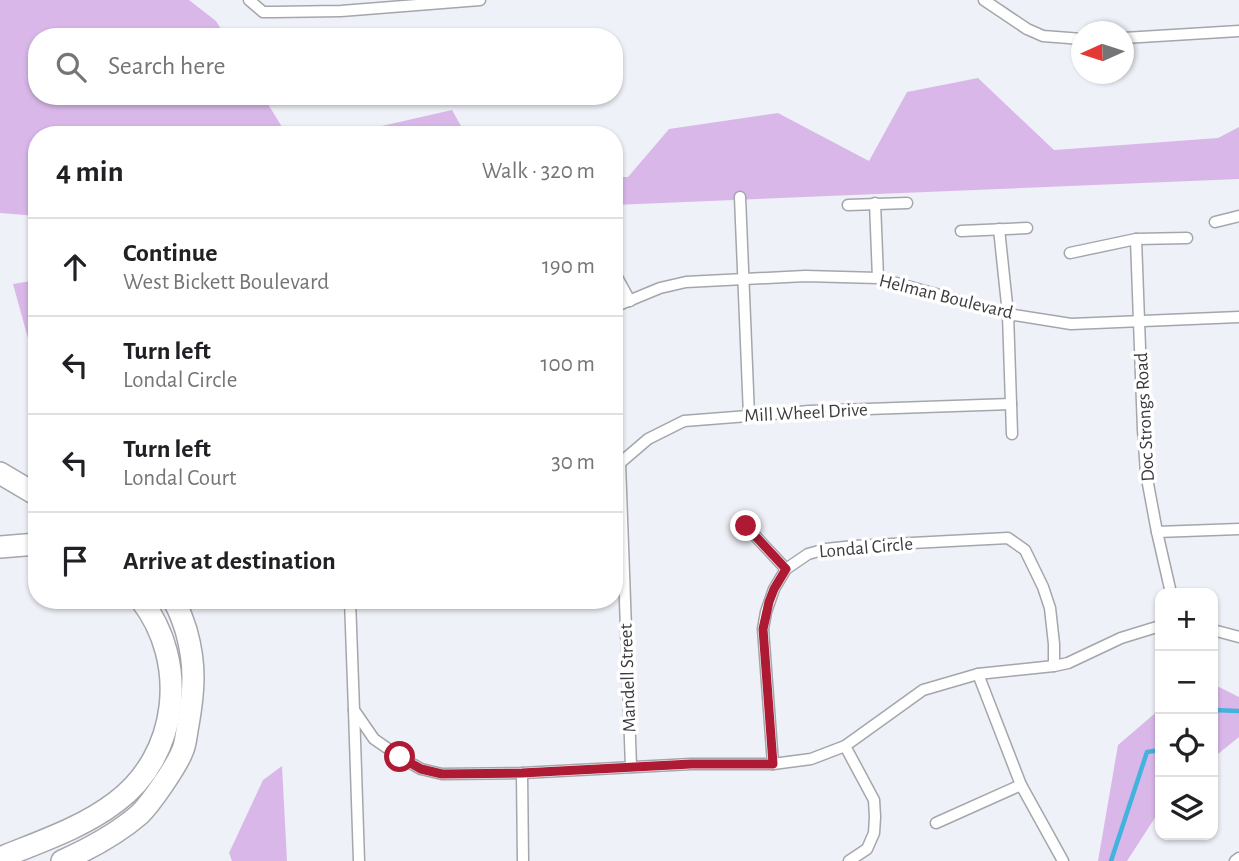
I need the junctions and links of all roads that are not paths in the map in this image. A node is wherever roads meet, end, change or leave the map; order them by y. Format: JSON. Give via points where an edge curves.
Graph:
{"nodes":[{"id":1,"x":249,"y":0,"type":"edge"},
{"id":2,"x":480,"y":0,"type":"edge"},
{"id":3,"x":984,"y":0,"type":"edge"},
{"id":4,"x":1239,"y":31,"type":"edge"},
{"id":5,"x":1134,"y":37,"type":"edge"},
{"id":6,"x":1071,"y":38,"type":"edge"},
{"id":7,"x":740,"y":197,"type":"dead end"},
{"id":8,"x":875,"y":203,"type":"junction"},
{"id":9,"x":906,"y":203,"type":"dead end"},
{"id":10,"x":848,"y":205,"type":"dead end"},
{"id":11,"x":1239,"y":216,"type":"edge"},
{"id":12,"x":1215,"y":222,"type":"dead end"},
{"id":13,"x":1027,"y":228,"type":"dead end"},
{"id":14,"x":999,"y":229,"type":"junction"},
{"id":15,"x":961,"y":231,"type":"dead end"},
{"id":16,"x":1186,"y":238,"type":"dead end"},
{"id":17,"x":1136,"y":239,"type":"junction"},
{"id":18,"x":1070,"y":253,"type":"dead end"},
{"id":19,"x":878,"y":278,"type":"junction"},
{"id":20,"x":743,"y":279,"type":"junction"},
{"id":21,"x":623,"y":288,"type":"edge"},
{"id":22,"x":630,"y":301,"type":"junction"},
{"id":23,"x":623,"y":304,"type":"edge"},
{"id":24,"x":1007,"y":314,"type":"junction"},
{"id":25,"x":1239,"y":317,"type":"edge"},
{"id":26,"x":1140,"y":320,"type":"junction"},
{"id":27,"x":1010,"y":404,"type":"junction"},
{"id":28,"x":750,"y":415,"type":"junction"},
{"id":29,"x":1012,"y":435,"type":"dead end"},
{"id":30,"x":623,"y":458,"type":"edge"},
{"id":31,"x":0,"y":473,"type":"edge"},
{"id":32,"x":28,"y":490,"type":"edge"},
{"id":33,"x":746,"y":526,"type":"dead end"},
{"id":34,"x":1239,"y":529,"type":"edge"},
{"id":35,"x":1157,"y":533,"type":"junction"},
{"id":36,"x":28,"y":545,"type":"edge"},
{"id":37,"x":0,"y":547,"type":"edge"},
{"id":38,"x":786,"y":569,"type":"junction"},
{"id":39,"x":1170,"y":588,"type":"edge"},
{"id":40,"x":623,"y":593,"type":"edge"},
{"id":41,"x":148,"y":609,"type":"edge"},
{"id":42,"x":179,"y":609,"type":"edge"},
{"id":43,"x":350,"y":609,"type":"edge"},
{"id":44,"x":1155,"y":628,"type":"edge"},
{"id":45,"x":1218,"y":631,"type":"edge"},
{"id":46,"x":1239,"y":637,"type":"edge"},
{"id":47,"x":1054,"y":666,"type":"junction"},
{"id":48,"x":978,"y":674,"type":"junction"},
{"id":49,"x":354,"y":710,"type":"junction"},
{"id":50,"x":845,"y":746,"type":"junction"},
{"id":51,"x":773,"y":764,"type":"junction"},
{"id":52,"x":631,"y":767,"type":"junction"},
{"id":53,"x":522,"y":773,"type":"junction"},
{"id":54,"x":1021,"y":785,"type":"junction"},
{"id":55,"x":936,"y":823,"type":"dead end"},
{"id":56,"x":0,"y":858,"type":"edge"},
{"id":57,"x":62,"y":861,"type":"edge"},
{"id":58,"x":359,"y":861,"type":"edge"},
{"id":59,"x":523,"y":861,"type":"edge"},
{"id":60,"x":849,"y":861,"type":"edge"},
{"id":61,"x":1063,"y":861,"type":"edge"}],
"edges":[{"from":1,"to":2,"type":"street","via":[[263,12]]},
{"from":3,"to":6,"type":"street","via":[[1035,33]]},
{"from":4,"to":5,"type":"street"},
{"from":7,"to":20,"type":"street"},
{"from":8,"to":9,"type":"street"},
{"from":8,"to":10,"type":"street"},
{"from":8,"to":19,"type":"street"},
{"from":11,"to":12,"type":"street"},
{"from":13,"to":14,"type":"street"},
{"from":14,"to":15,"type":"street"},
{"from":14,"to":24,"type":"street"},
{"from":16,"to":17,"type":"street"},
{"from":17,"to":18,"type":"street"},
{"from":17,"to":26,"type":"street","name":"Doc Strongs Road"},
{"from":19,"to":20,"type":"street","name":"Helman Boulevard"},
{"from":19,"to":24,"type":"street","name":"Helman Boulevard"},
{"from":20,"to":22,"type":"street","name":"Helman Boulevard","via":[[686,282]]},
{"from":20,"to":28,"type":"street"},
{"from":21,"to":22,"type":"street"},
{"from":22,"to":23,"type":"street","name":"Helman Boulevard"},
{"from":24,"to":26,"type":"street","name":"Helman Boulevard","via":[[1071,324]]},
{"from":24,"to":27,"type":"street"},
{"from":25,"to":26,"type":"street","name":"Helman Boulevard"},
{"from":26,"to":35,"type":"street","name":"Doc Strongs Road","via":[[1144,452]]},
{"from":27,"to":28,"type":"street","name":"Mill Wheel Drive"},
{"from":27,"to":29,"type":"street"},
{"from":28,"to":30,"type":"street","name":"Mill Wheel Drive","via":[[684,421]]},
{"from":31,"to":32,"type":"highway"},
{"from":33,"to":38,"type":"street"},
{"from":34,"to":35,"type":"street"},
{"from":35,"to":39,"type":"street","name":"Doc Strongs Road"},
{"from":36,"to":37,"type":"highway"},
{"from":38,"to":47,"type":"street","name":"Londal Circle","via":[[808,554],[854,546],[1008,538],[1026,550],[1043,587]]},
{"from":38,"to":51,"type":"street","via":[[769,602],[763,629]]},
{"from":40,"to":52,"type":"street","name":"Mandell Street"},
{"from":41,"to":56,"type":"highway","via":[[162,636],[171,676],[168,722],[155,757],[131,789],[110,807]]},
{"from":42,"to":57,"type":"highway","via":[[192,652],[193,680],[183,750],[142,812]]},
{"from":43,"to":49,"type":"street"},
{"from":44,"to":47,"type":"street"},
{"from":45,"to":46,"type":"street"},
{"from":47,"to":48,"type":"street"},
{"from":48,"to":50,"type":"street","via":[[923,690]]},
{"from":48,"to":54,"type":"street"},
{"from":49,"to":53,"type":"street","via":[[374,739],[421,769],[442,774]]},
{"from":49,"to":58,"type":"street"},
{"from":50,"to":51,"type":"street","via":[[811,759]]},
{"from":50,"to":60,"type":"street","via":[[874,800],[875,817],[867,849]]},
{"from":51,"to":52,"type":"street"},
{"from":52,"to":53,"type":"street"},
{"from":53,"to":59,"type":"street"},
{"from":54,"to":55,"type":"street"},
{"from":54,"to":61,"type":"street"}]}
